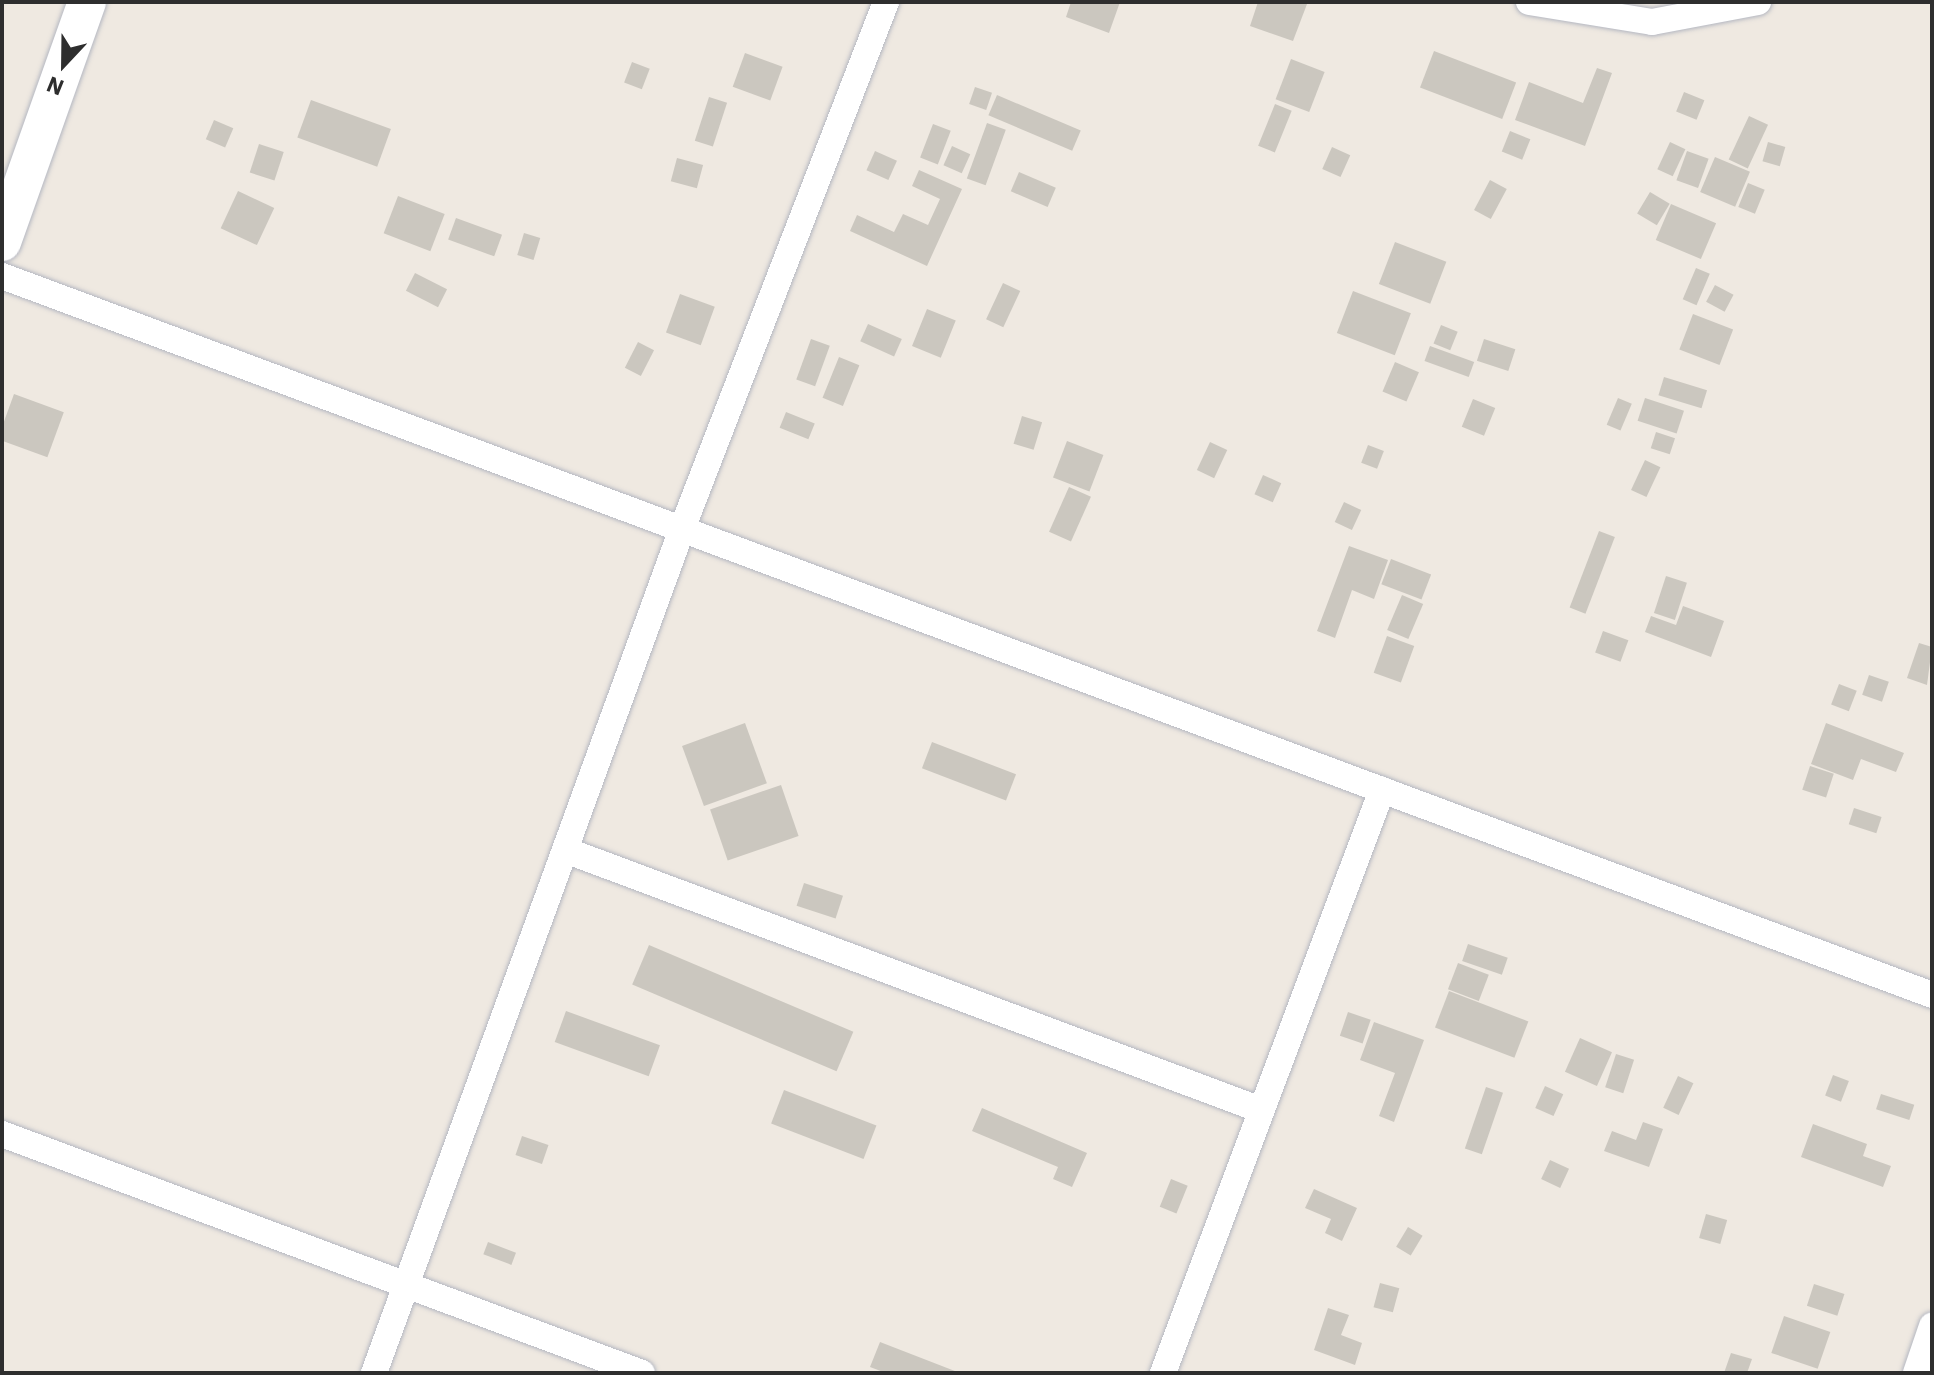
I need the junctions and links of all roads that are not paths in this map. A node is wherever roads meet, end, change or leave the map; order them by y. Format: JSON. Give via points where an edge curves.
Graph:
{"nodes":[{"id":1,"x":87,"y":2,"type":"edge"},
{"id":2,"x":886,"y":2,"type":"edge"},
{"id":3,"x":1529,"y":2,"type":"edge"},
{"id":4,"x":1758,"y":2,"type":"edge"},
{"id":5,"x":2,"y":242,"type":"edge"},
{"id":6,"x":2,"y":276,"type":"edge"},
{"id":7,"x":682,"y":529,"type":"junction"},
{"id":8,"x":1382,"y":790,"type":"junction"},
{"id":9,"x":565,"y":850,"type":"junction"},
{"id":10,"x":1932,"y":995,"type":"edge"},
{"id":11,"x":1261,"y":1110,"type":"junction"},
{"id":12,"x":2,"y":1134,"type":"edge"},
{"id":13,"x":405,"y":1286,"type":"junction"},
{"id":14,"x":1932,"y":1326,"type":"edge"},
{"id":15,"x":374,"y":1373,"type":"edge"},
{"id":16,"x":642,"y":1373,"type":"edge"},
{"id":17,"x":1163,"y":1373,"type":"edge"},
{"id":18,"x":1916,"y":1373,"type":"edge"}],
"edges":[{"from":1,"to":5,"type":"street"},
{"from":2,"to":7,"type":"street"},
{"from":3,"to":4,"type":"street","via":[[1652,22]]},
{"from":6,"to":7,"type":"street"},
{"from":7,"to":8,"type":"street"},
{"from":7,"to":9,"type":"street"},
{"from":8,"to":10,"type":"street"},
{"from":8,"to":11,"type":"street"},
{"from":9,"to":11,"type":"street"},
{"from":9,"to":13,"type":"street"},
{"from":11,"to":17,"type":"street"},
{"from":12,"to":13,"type":"street"},
{"from":13,"to":15,"type":"street"},
{"from":13,"to":16,"type":"street"},
{"from":14,"to":18,"type":"street"}]}
